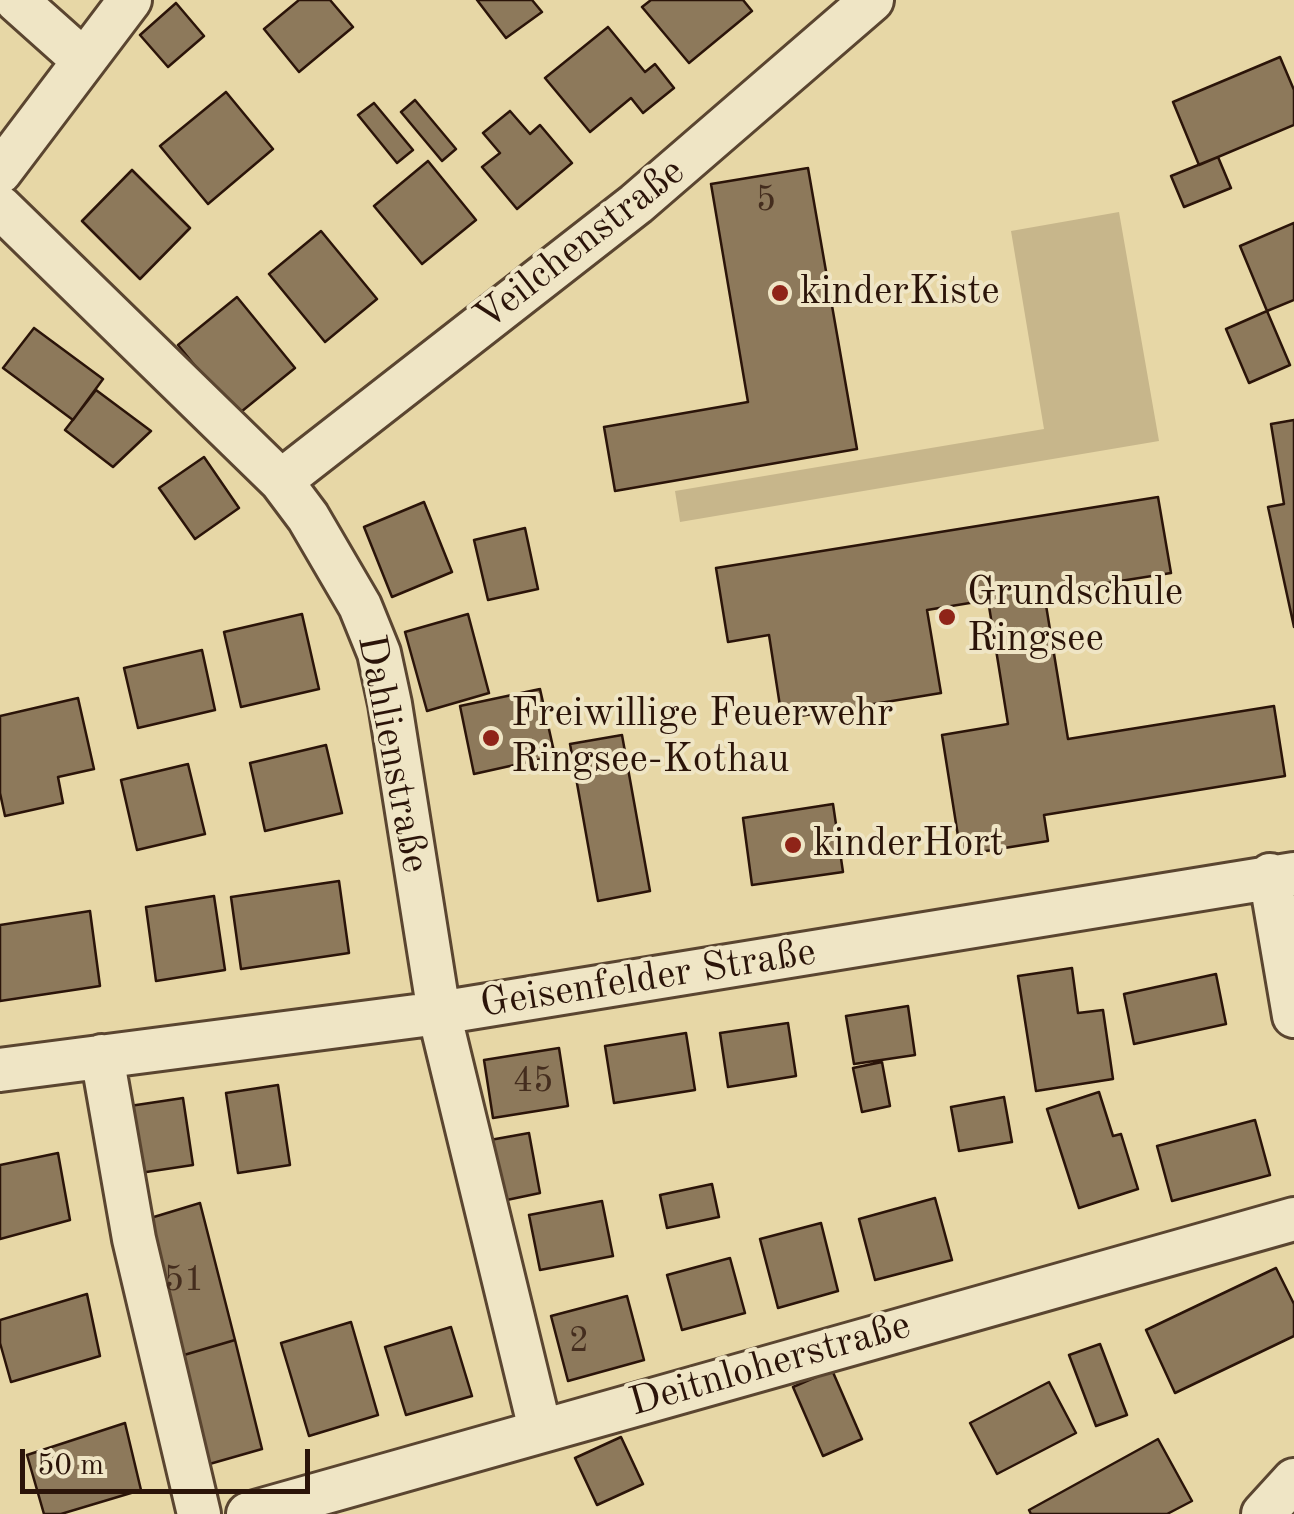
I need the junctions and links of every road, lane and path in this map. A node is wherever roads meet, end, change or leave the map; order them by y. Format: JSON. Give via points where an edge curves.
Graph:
{"nodes":[{"id":1,"x":16,"y":0,"type":"edge"},
{"id":2,"x":130,"y":0,"type":"edge"},
{"id":3,"x":872,"y":0,"type":"edge"},
{"id":4,"x":82,"y":58,"type":"junction"},
{"id":5,"x":0,"y":172,"type":"edge"},
{"id":6,"x":0,"y":207,"type":"edge"},
{"id":7,"x":281,"y":481,"type":"junction"},
{"id":8,"x":1282,"y":875,"type":"edge"},
{"id":9,"x":439,"y":1013,"type":"junction"},
{"id":10,"x":1294,"y":1016,"type":"edge"},
{"id":11,"x":102,"y":1056,"type":"junction"},
{"id":12,"x":0,"y":1070,"type":"edge"},
{"id":13,"x":1294,"y":1219,"type":"edge"},
{"id":14,"x":540,"y":1429,"type":"junction"},
{"id":15,"x":1294,"y":1480,"type":"edge"},
{"id":16,"x":199,"y":1514,"type":"edge"},
{"id":17,"x":248,"y":1514,"type":"edge"},
{"id":18,"x":1263,"y":1514,"type":"edge"}],
"edges":[{"from":1,"to":4,"type":"street"},
{"from":2,"to":4,"type":"street"},
{"from":3,"to":7,"type":"street","name":"Veilchenstraße","via":[[636,204]]},
{"from":4,"to":5,"type":"street"},
{"from":6,"to":7,"type":"street","name":"Dahlienstraße"},
{"from":7,"to":9,"type":"street","name":"Dahlienstraße","via":[[332,557],[379,653]]},
{"from":8,"to":9,"type":"street","name":"Geisenfelder Straße"},
{"from":8,"to":10,"type":"street"},
{"from":9,"to":11,"type":"street","name":"Geisenfelder Straße"},
{"from":9,"to":14,"type":"street","name":"Dahlienstraße"},
{"from":11,"to":12,"type":"street","name":"Geisenfelder Straße"},
{"from":11,"to":16,"type":"street","via":[[134,1239]]},
{"from":13,"to":14,"type":"street","name":"Deitnloherstraße"},
{"from":14,"to":17,"type":"street","name":"Deitnloherstraße"},
{"from":15,"to":18,"type":"street"}]}
